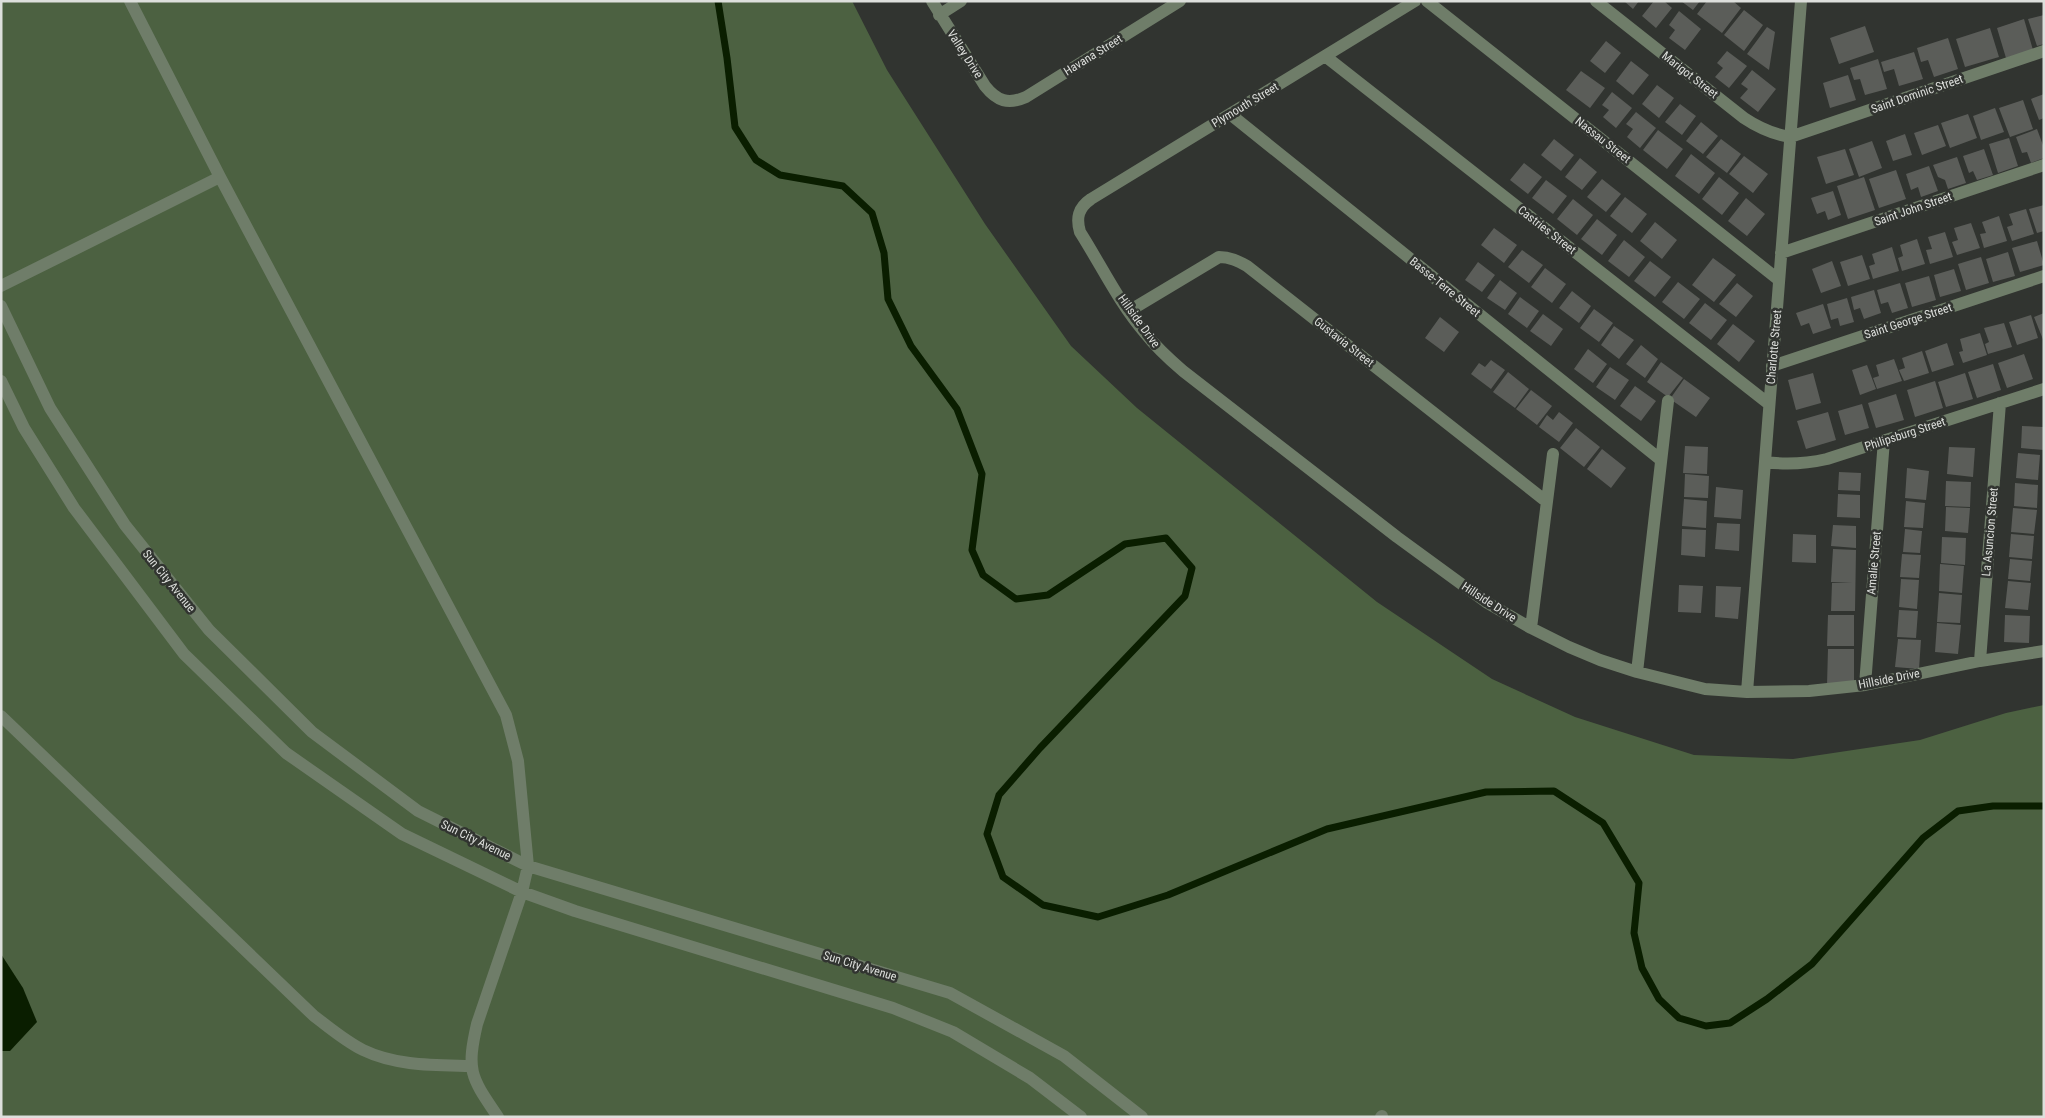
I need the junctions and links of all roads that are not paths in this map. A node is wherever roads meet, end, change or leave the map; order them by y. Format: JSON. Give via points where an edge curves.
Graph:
{"nodes":[{"id":1,"x":130,"y":1,"type":"edge"},
{"id":2,"x":932,"y":1,"type":"edge"},
{"id":3,"x":961,"y":1,"type":"edge"},
{"id":4,"x":1180,"y":1,"type":"edge"},
{"id":5,"x":1415,"y":1,"type":"edge"},
{"id":6,"x":1427,"y":1,"type":"edge"},
{"id":7,"x":1596,"y":1,"type":"edge"},
{"id":8,"x":1800,"y":1,"type":"edge"},
{"id":9,"x":939,"y":14,"type":"junction"},
{"id":10,"x":2044,"y":51,"type":"edge"},
{"id":11,"x":1325,"y":56,"type":"junction"},
{"id":12,"x":1004,"y":102,"type":"joint"},
{"id":13,"x":1230,"y":114,"type":"junction"},
{"id":14,"x":1790,"y":137,"type":"junction"},
{"id":15,"x":2044,"y":165,"type":"edge"},
{"id":16,"x":220,"y":177,"type":"junction"},
{"id":17,"x":1079,"y":212,"type":"joint"},
{"id":18,"x":1781,"y":254,"type":"junction"},
{"id":19,"x":2044,"y":276,"type":"edge"},
{"id":20,"x":1779,"y":280,"type":"junction"},
{"id":21,"x":1,"y":286,"type":"edge"},
{"id":22,"x":1,"y":306,"type":"edge"},
{"id":23,"x":1129,"y":311,"type":"junction"},
{"id":24,"x":1772,"y":366,"type":"junction"},
{"id":25,"x":1,"y":381,"type":"edge"},
{"id":26,"x":2044,"y":389,"type":"edge"},
{"id":27,"x":1668,"y":401,"type":"dead end"},
{"id":28,"x":2000,"y":403,"type":"junction"},
{"id":29,"x":1769,"y":404,"type":"junction"},
{"id":30,"x":1884,"y":440,"type":"junction"},
{"id":31,"x":1553,"y":454,"type":"dead end"},
{"id":32,"x":1661,"y":460,"type":"junction"},
{"id":33,"x":1765,"y":462,"type":"junction"},
{"id":34,"x":1547,"y":502,"type":"junction"},
{"id":35,"x":1531,"y":628,"type":"junction"},
{"id":36,"x":2044,"y":650,"type":"edge"},
{"id":37,"x":1980,"y":661,"type":"junction"},
{"id":38,"x":1637,"y":672,"type":"junction"},
{"id":39,"x":1864,"y":685,"type":"junction"},
{"id":40,"x":1747,"y":692,"type":"junction"},
{"id":41,"x":1,"y":716,"type":"edge"},
{"id":42,"x":528,"y":866,"type":"junction"},
{"id":43,"x":522,"y":892,"type":"junction"},
{"id":44,"x":470,"y":1066,"type":"junction"},
{"id":45,"x":498,"y":1117,"type":"edge"},
{"id":46,"x":1081,"y":1117,"type":"edge"},
{"id":47,"x":1142,"y":1117,"type":"edge"}],
"edges":[{"from":1,"to":16,"type":"street"},
{"from":2,"to":9,"type":"street","name":"Valley Drive"},
{"from":3,"to":9,"type":"street"},
{"from":4,"to":12,"type":"street","name":"Havana Street","via":[[1026,97]]},
{"from":5,"to":11,"type":"street","name":"Plymouth Street"},
{"from":6,"to":20,"type":"street","name":"Nassau Street"},
{"from":7,"to":14,"type":"street","name":"Marigot Street","via":[[1744,118],[1761,129]]},
{"from":8,"to":14,"type":"street","name":"Charlotte Street"},
{"from":9,"to":12,"type":"street","name":"Valley Drive","via":[[985,86]]},
{"from":10,"to":14,"type":"street","name":"Saint Dominic Street"},
{"from":11,"to":13,"type":"street","name":"Plymouth Street"},
{"from":11,"to":29,"type":"street","name":"Castries Street"},
{"from":13,"to":17,"type":"street","name":"Plymouth Street","via":[[1091,199]]},
{"from":13,"to":32,"type":"street","name":"Basse-Terre Street"},
{"from":14,"to":18,"type":"street","name":"Charlotte Street"},
{"from":15,"to":18,"type":"street","name":"Saint John Street"},
{"from":16,"to":21,"type":"street"},
{"from":16,"to":42,"type":"street","via":[[506,715],[518,761]]},
{"from":17,"to":23,"type":"street","name":"Hillside Drive","via":[[1080,232]]},
{"from":18,"to":20,"type":"street","name":"Charlotte Street"},
{"from":19,"to":24,"type":"street","name":"Saint George Street"},
{"from":20,"to":24,"type":"street","name":"Charlotte Street"},
{"from":22,"to":42,"type":"street","name":"Sun City Avenue","via":[[50,408],[125,525],[209,630],[312,732],[418,811]]},
{"from":23,"to":34,"type":"street","name":"Gustavia Street","via":[[1219,257],[1237,260]]},
{"from":23,"to":35,"type":"street","name":"Hillside Drive","via":[[1156,345],[1183,371],[1397,537],[1486,602]]},
{"from":24,"to":29,"type":"street","name":"Charlotte Street"},
{"from":25,"to":43,"type":"street","via":[[24,428],[74,508],[184,654],[286,753],[402,834]]},
{"from":26,"to":28,"type":"street","name":"Philipsburg Street"},
{"from":27,"to":32,"type":"street"},
{"from":28,"to":30,"type":"street","name":"Philipsburg Street"},
{"from":28,"to":37,"type":"street","name":"La Asuncion Street"},
{"from":29,"to":33,"type":"street","name":"Charlotte Street"},
{"from":30,"to":33,"type":"street","name":"Philipsburg Street","via":[[1803,464]]},
{"from":30,"to":39,"type":"street","name":"Amalie Street"},
{"from":31,"to":34,"type":"street"},
{"from":32,"to":38,"type":"street"},
{"from":33,"to":40,"type":"street","name":"Charlotte Street"},
{"from":34,"to":35,"type":"street"},
{"from":35,"to":38,"type":"street","name":"Hillside Drive","via":[[1600,660]]},
{"from":36,"to":37,"type":"street","name":"Hillside Drive"},
{"from":37,"to":39,"type":"street","name":"Hillside Drive"},
{"from":38,"to":40,"type":"street","name":"Hillside Drive","via":[[1705,689]]},
{"from":39,"to":40,"type":"street","name":"Hillside Drive","via":[[1809,691]]},
{"from":41,"to":44,"type":"street","via":[[314,1016],[362,1050],[385,1058],[410,1064]]},
{"from":42,"to":43,"type":"street"},
{"from":42,"to":47,"type":"street","name":"Sun City Avenue","via":[[950,993],[1064,1056]]},
{"from":43,"to":44,"type":"street","via":[[477,1024]]},
{"from":43,"to":46,"type":"street","via":[[919,1018],[953,1032],[1030,1078]]},
{"from":44,"to":45,"type":"street","via":[[477,1086]]}]}
